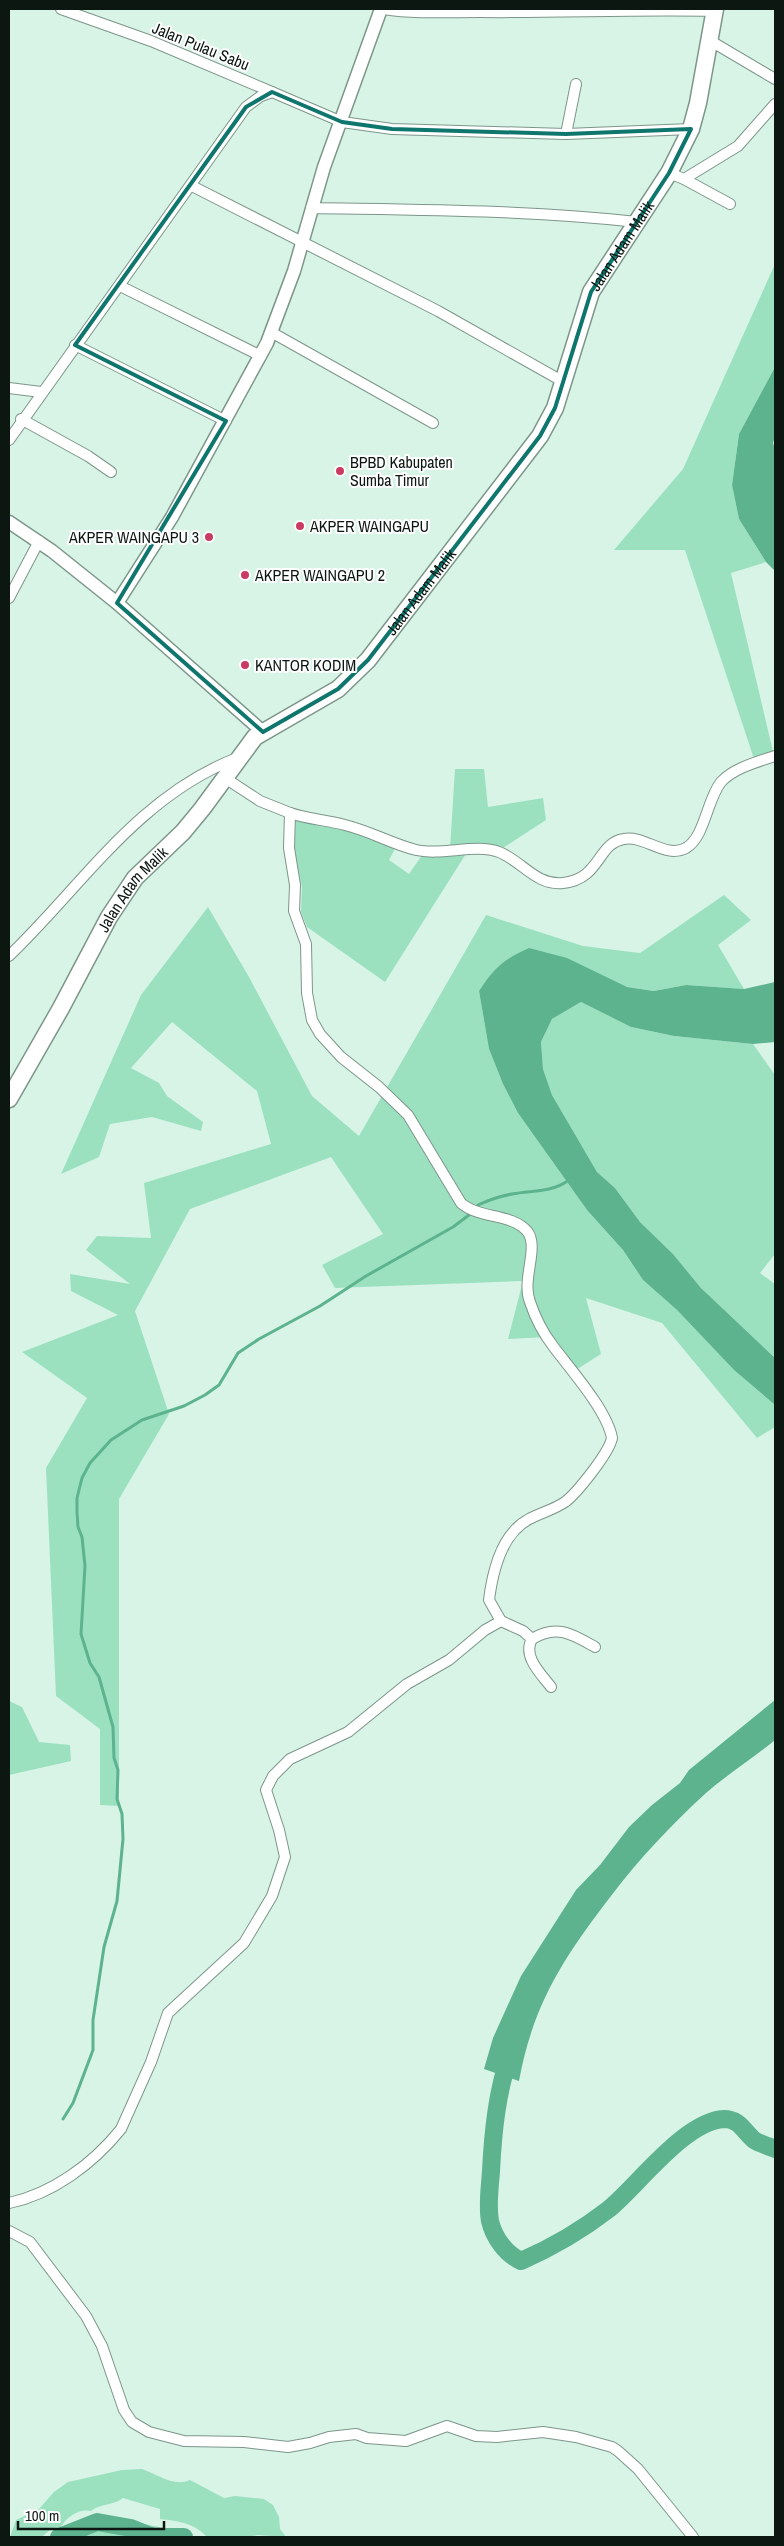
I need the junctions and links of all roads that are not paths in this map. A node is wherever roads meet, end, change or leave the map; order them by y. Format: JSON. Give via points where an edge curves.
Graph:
{"nodes":[{"id":1,"x":382,"y":9,"type":"edge"},
{"id":2,"x":66,"y":10,"type":"edge"},
{"id":3,"x":715,"y":10,"type":"edge"},
{"id":4,"x":709,"y":40,"type":"junction"},
{"id":5,"x":775,"y":79,"type":"edge"},
{"id":6,"x":576,"y":84,"type":"dead end"},
{"id":7,"x":272,"y":92,"type":"junction"},
{"id":8,"x":775,"y":104,"type":"edge"},
{"id":9,"x":342,"y":122,"type":"junction"},
{"id":10,"x":691,"y":130,"type":"junction"},
{"id":11,"x":566,"y":134,"type":"junction"},
{"id":12,"x":669,"y":173,"type":"junction"},
{"id":13,"x":684,"y":179,"type":"junction"},
{"id":14,"x":192,"y":186,"type":"junction"},
{"id":15,"x":730,"y":204,"type":"dead end"},
{"id":16,"x":311,"y":208,"type":"junction"},
{"id":17,"x":637,"y":222,"type":"junction"},
{"id":18,"x":303,"y":242,"type":"junction"},
{"id":19,"x":120,"y":286,"type":"junction"},
{"id":20,"x":271,"y":332,"type":"junction"},
{"id":21,"x":75,"y":344,"type":"junction"},
{"id":22,"x":261,"y":356,"type":"junction"},
{"id":23,"x":562,"y":381,"type":"junction"},
{"id":24,"x":9,"y":388,"type":"edge"},
{"id":25,"x":41,"y":392,"type":"junction"},
{"id":26,"x":21,"y":419,"type":"junction"},
{"id":27,"x":226,"y":421,"type":"junction"},
{"id":28,"x":433,"y":423,"type":"dead end"},
{"id":29,"x":9,"y":440,"type":"edge"},
{"id":30,"x":111,"y":472,"type":"dead end"},
{"id":31,"x":9,"y":521,"type":"edge"},
{"id":32,"x":39,"y":541,"type":"junction"},
{"id":33,"x":9,"y":598,"type":"edge"},
{"id":34,"x":118,"y":603,"type":"junction"},
{"id":35,"x":263,"y":732,"type":"junction"},
{"id":36,"x":775,"y":756,"type":"edge"},
{"id":37,"x":240,"y":757,"type":"junction"},
{"id":38,"x":225,"y":778,"type":"junction"},
{"id":39,"x":290,"y":813,"type":"junction"},
{"id":40,"x":9,"y":956,"type":"edge"},
{"id":41,"x":9,"y":1099,"type":"edge"},
{"id":42,"x":501,"y":1621,"type":"junction"},
{"id":43,"x":532,"y":1639,"type":"junction"},
{"id":44,"x":596,"y":1647,"type":"dead end"},
{"id":45,"x":551,"y":1687,"type":"dead end"},
{"id":46,"x":9,"y":2203,"type":"edge"},
{"id":47,"x":9,"y":2231,"type":"edge"},
{"id":48,"x":693,"y":2537,"type":"edge"}],
"edges":[{"from":1,"to":3,"type":"street","via":[[488,13]]},
{"from":1,"to":9,"type":"street"},
{"from":2,"to":7,"type":"street","name":"Jalan Pulau Sabu"},
{"from":3,"to":4,"type":"highway","name":"Jalan Adam Malik"},
{"from":4,"to":5,"type":"street"},
{"from":4,"to":10,"type":"highway","name":"Jalan Adam Malik"},
{"from":6,"to":11,"type":"street"},
{"from":7,"to":9,"type":"street","name":"Jalan Pulau Sabu"},
{"from":7,"to":14,"type":"street","via":[[246,107]]},
{"from":8,"to":13,"type":"street","via":[[738,146]]},
{"from":9,"to":11,"type":"street","name":"Jalan Pulau Sabu","via":[[392,129]]},
{"from":9,"to":16,"type":"street"},
{"from":10,"to":11,"type":"street","name":"Jalan Pulau Sabu"},
{"from":10,"to":12,"type":"highway","name":"Jalan Adam Malik"},
{"from":12,"to":13,"type":"street"},
{"from":12,"to":17,"type":"highway","name":"Jalan Adam Malik"},
{"from":13,"to":15,"type":"street"},
{"from":14,"to":18,"type":"street"},
{"from":14,"to":19,"type":"street"},
{"from":16,"to":17,"type":"street","via":[[497,211]]},
{"from":16,"to":18,"type":"street"},
{"from":17,"to":23,"type":"highway","name":"Jalan Adam Malik","via":[[591,292]]},
{"from":18,"to":20,"type":"street"},
{"from":18,"to":23,"type":"street","via":[[438,311]]},
{"from":19,"to":21,"type":"street"},
{"from":19,"to":22,"type":"street"},
{"from":20,"to":22,"type":"street"},
{"from":20,"to":28,"type":"street"},
{"from":21,"to":25,"type":"street"},
{"from":21,"to":27,"type":"street"},
{"from":22,"to":27,"type":"street"},
{"from":23,"to":35,"type":"highway","name":"Jalan Adam Malik","via":[[555,408],[525,458],[368,660],[338,689]]},
{"from":24,"to":25,"type":"street"},
{"from":25,"to":26,"type":"street"},
{"from":26,"to":29,"type":"street"},
{"from":26,"to":30,"type":"street"},
{"from":27,"to":34,"type":"street","via":[[172,517]]},
{"from":31,"to":32,"type":"street"},
{"from":32,"to":33,"type":"street"},
{"from":32,"to":34,"type":"street"},
{"from":34,"to":35,"type":"street"},
{"from":35,"to":37,"type":"highway","name":"Jalan Adam Malik","via":[[255,737]]},
{"from":36,"to":39,"type":"street","via":[[744,767],[722,782],[696,838],[687,848],[677,852],[634,838],[617,840],[589,873],[578,880],[561,883],[545,881],[531,874],[499,852],[417,850],[345,825]]},
{"from":37,"to":38,"type":"highway","name":"Jalan Adam Malik"},
{"from":37,"to":40,"type":"street","via":[[196,778],[136,822]]},
{"from":38,"to":39,"type":"street","via":[[260,801]]},
{"from":38,"to":41,"type":"highway","name":"Jalan Adam Malik","via":[[183,832],[143,869],[124,893]]},
{"from":39,"to":42,"type":"street","via":[[294,911],[306,944],[306,993],[312,1020],[341,1057],[408,1115],[461,1203],[468,1209],[508,1220],[525,1229],[532,1241],[526,1285],[530,1302],[544,1333],[610,1431],[611,1444],[606,1454],[570,1498],[527,1519],[509,1538],[495,1569],[489,1600]]},
{"from":42,"to":43,"type":"street","via":[[523,1630]]},
{"from":42,"to":46,"type":"street","via":[[449,1660],[407,1684],[352,1728],[290,1759],[276,1771],[266,1790],[285,1857],[272,1896],[258,1922],[230,1956],[168,2013],[151,2062],[115,2137],[62,2181],[29,2198]]},
{"from":43,"to":44,"type":"street","via":[[553,1630]]},
{"from":43,"to":45,"type":"street","via":[[529,1649],[531,1660]]},
{"from":47,"to":48,"type":"street","via":[[30,2242],[86,2316],[102,2346],[124,2410],[132,2422],[149,2432],[184,2441],[288,2447],[356,2434],[374,2440],[406,2440],[447,2426],[476,2436],[542,2432],[576,2437],[618,2451],[638,2469]]}]}
